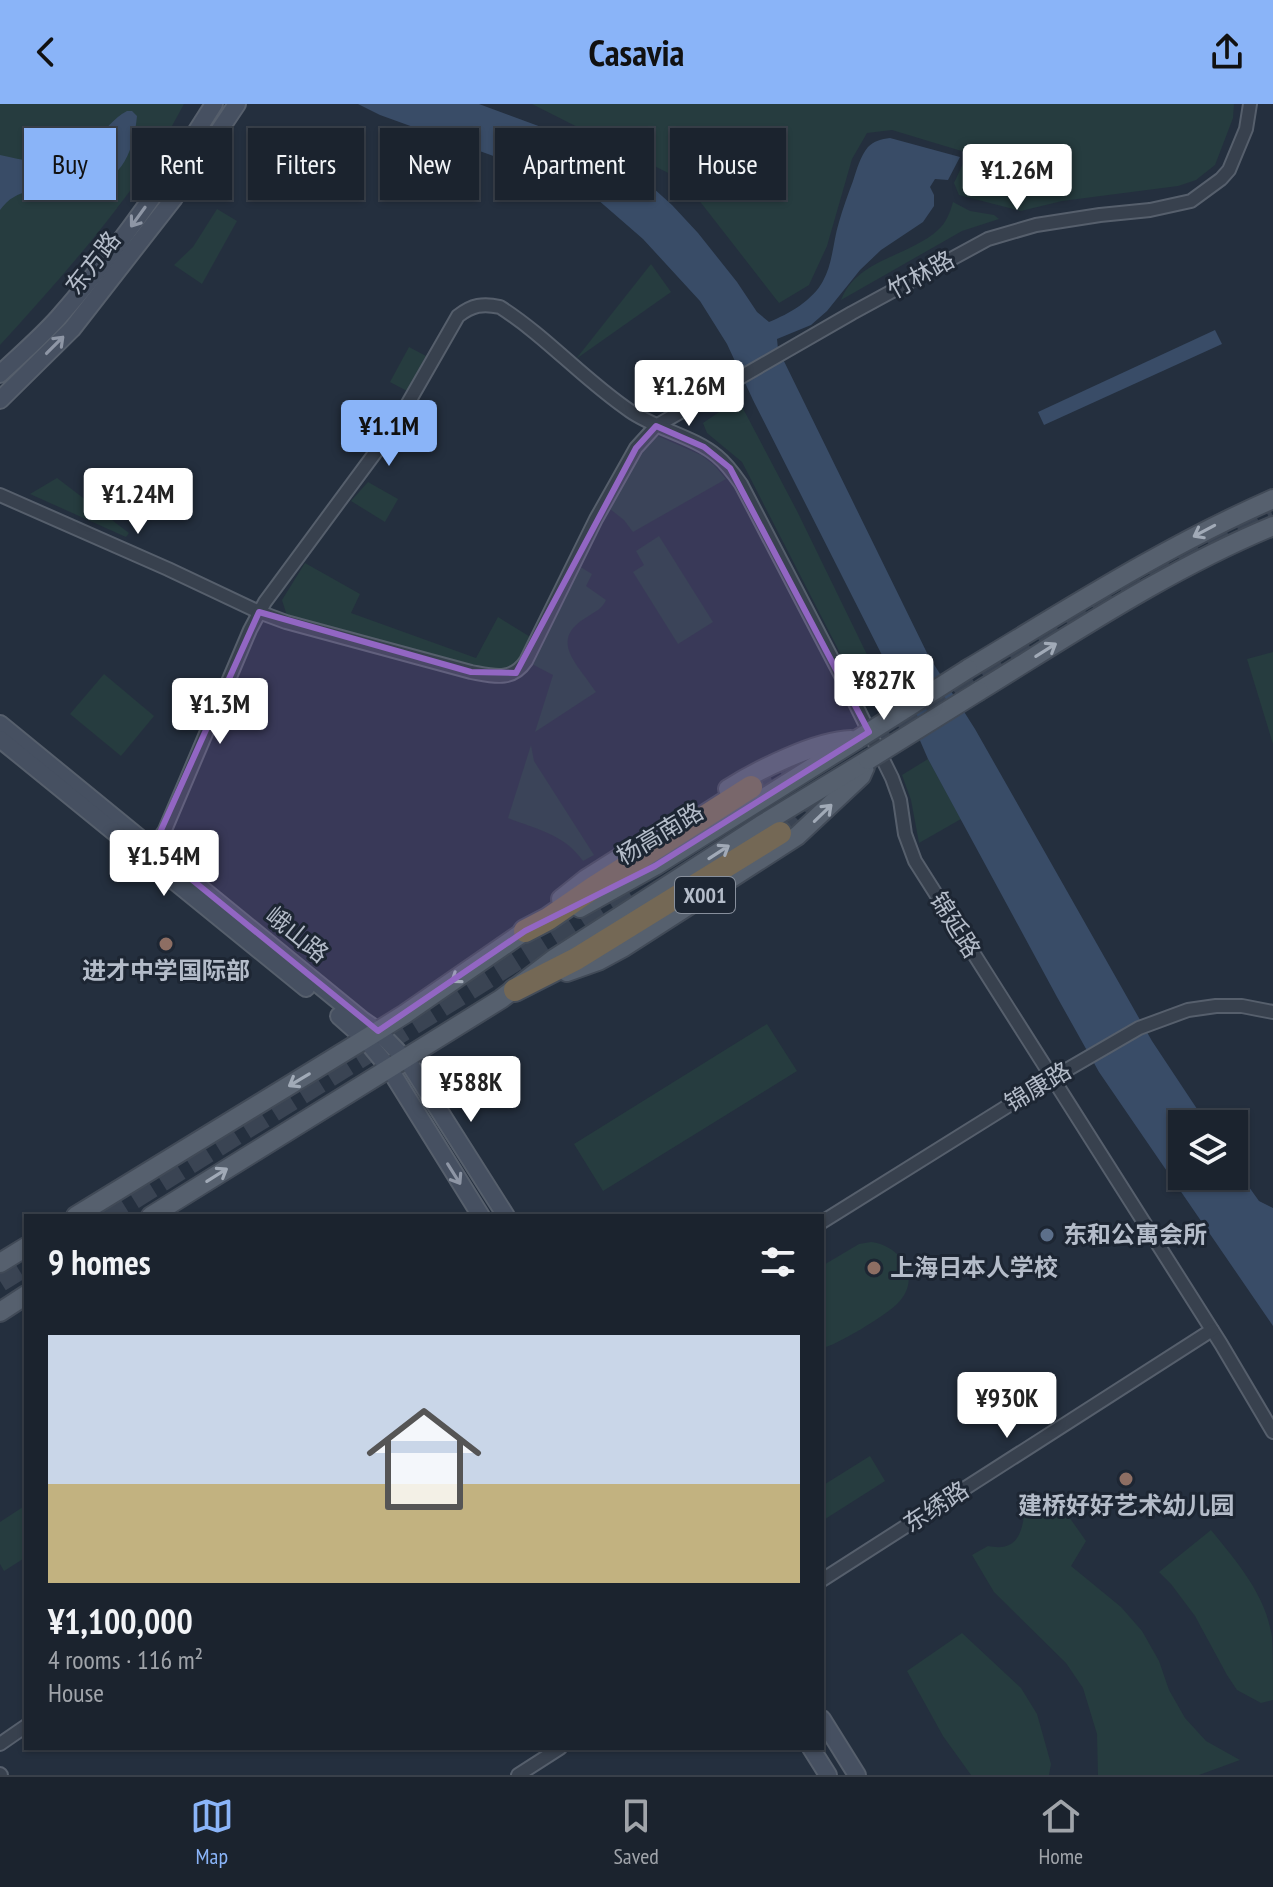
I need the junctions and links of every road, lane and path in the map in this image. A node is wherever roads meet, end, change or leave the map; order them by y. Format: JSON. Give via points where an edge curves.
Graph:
{"nodes":[{"id":1,"x":1250,"y":104,"type":"edge"},
{"id":2,"x":213,"y":105,"type":"edge"},
{"id":3,"x":234,"y":108,"type":"edge"},
{"id":4,"x":0,"y":374,"type":"edge"},
{"id":5,"x":0,"y":400,"type":"edge"},
{"id":6,"x":656,"y":426,"type":"junction"},
{"id":7,"x":0,"y":495,"type":"edge"},
{"id":8,"x":1273,"y":499,"type":"edge"},
{"id":9,"x":1273,"y":526,"type":"edge"},
{"id":10,"x":259,"y":612,"type":"junction"},
{"id":11,"x":0,"y":724,"type":"edge"},
{"id":12,"x":0,"y":739,"type":"edge"},
{"id":13,"x":858,"y":739,"type":"junction"},
{"id":14,"x":868,"y":760,"type":"junction"},
{"id":15,"x":751,"y":787,"type":"tunnel mouth"},
{"id":16,"x":780,"y":833,"type":"tunnel mouth"},
{"id":17,"x":149,"y":853,"type":"junction"},
{"id":18,"x":525,"y":931,"type":"junction"},
{"id":19,"x":515,"y":990,"type":"junction"},
{"id":20,"x":1273,"y":1012,"type":"edge"},
{"id":21,"x":372,"y":1035,"type":"junction"},
{"id":22,"x":396,"y":1063,"type":"junction"},
{"id":23,"x":1051,"y":1079,"type":"junction"},
{"id":24,"x":79,"y":1214,"type":"edge"},
{"id":25,"x":154,"y":1214,"type":"edge"},
{"id":26,"x":480,"y":1214,"type":"edge"},
{"id":27,"x":505,"y":1214,"type":"edge"},
{"id":28,"x":824,"y":1221,"type":"edge"},
{"id":29,"x":24,"y":1248,"type":"edge"},
{"id":30,"x":0,"y":1263,"type":"edge"},
{"id":31,"x":24,"y":1296,"type":"edge"},
{"id":32,"x":0,"y":1312,"type":"edge"},
{"id":33,"x":1212,"y":1330,"type":"junction"},
{"id":34,"x":1273,"y":1432,"type":"edge"},
{"id":35,"x":824,"y":1579,"type":"edge"},
{"id":36,"x":824,"y":1722,"type":"edge"},
{"id":37,"x":24,"y":1727,"type":"edge"},
{"id":38,"x":0,"y":1744,"type":"edge"},
{"id":39,"x":557,"y":1750,"type":"edge"},
{"id":40,"x":812,"y":1750,"type":"edge"},
{"id":41,"x":518,"y":1775,"type":"edge"},
{"id":42,"x":828,"y":1775,"type":"edge"},
{"id":43,"x":857,"y":1775,"type":"edge"}],
"edges":[{"from":1,"to":6,"type":"street","name":"竹林路","via":[[1229,170],[1191,201],[1036,225],[988,239]]},
{"from":2,"to":4,"type":"main road","name":"东方路","one_way":true,"via":[[115,248],[57,320]]},
{"from":5,"to":3,"type":"main road","name":"东方路","one_way":true,"via":[[72,329],[174,198]]},
{"from":6,"to":10,"type":"street","via":[[636,448],[516,673],[471,672]]},
{"from":6,"to":10,"type":"street","name":"锦延路","via":[[629,411],[500,307],[468,309],[451,326],[387,439]]},
{"from":6,"to":23,"type":"street","name":"锦延路","via":[[716,455],[741,484],[892,778],[915,861]]},
{"from":7,"to":10,"type":"street"},
{"from":8,"to":13,"type":"main road","name":"杨高南路","number":"X001","one_way":true,"bridge":true,"via":[[1133,570]]},
{"from":14,"to":9,"type":"main road","name":"杨高南路","number":"X001","one_way":true,"bridge":true,"via":[[1112,608]]},
{"from":10,"to":17,"type":"street","via":[[165,830]]},
{"from":11,"to":17,"type":"main road","name":"峨山路"},
{"from":12,"to":17,"type":"main road","name":"峨山路"},
{"from":13,"to":18,"type":"main road","name":"杨高南路","number":"X001","via":[[655,866],[571,913]]},
{"from":13,"to":18,"type":"main road","number":"X001","via":[[835,740],[756,772],[586,879]]},
{"from":19,"to":14,"type":"main road","name":"杨高南路","number":"X001","one_way":true,"via":[[567,949]]},
{"from":19,"to":14,"type":"main road","number":"X001","one_way":true,"via":[[624,947],[784,844],[861,776]]},
{"from":15,"to":18,"type":"highway"},
{"from":16,"to":19,"type":"highway","via":[[576,959]]},
{"from":17,"to":21,"type":"main road","name":"峨山路","via":[[362,1020]]},
{"from":18,"to":21,"type":"main road","name":"杨高南路","number":"X001","one_way":true},
{"from":19,"to":22,"type":"main road","name":"杨高南路","number":"X001"},
{"from":20,"to":23,"type":"street","name":"锦康路","via":[[1242,1006],[1188,1010],[1139,1028]]},
{"from":21,"to":22,"type":"main road","name":"峨山路"},
{"from":21,"to":24,"type":"main road","name":"杨高南路","number":"X001","one_way":true},
{"from":25,"to":22,"type":"main road","name":"杨高南路","number":"X001","one_way":true},
{"from":22,"to":26,"type":"main road","one_way":true},
{"from":22,"to":27,"type":"main road","via":[[409,1063]]},
{"from":23,"to":28,"type":"street","name":"锦康路"},
{"from":23,"to":33,"type":"street","name":"锦延路"},
{"from":29,"to":30,"type":"main road"},
{"from":31,"to":32,"type":"main road"},
{"from":33,"to":34,"type":"street","name":"锦延路"},
{"from":33,"to":35,"type":"street","name":"东绣路"},
{"from":36,"to":43,"type":"main road"},
{"from":37,"to":38,"type":"street"},
{"from":39,"to":41,"type":"street"},
{"from":40,"to":42,"type":"main road"}]}
